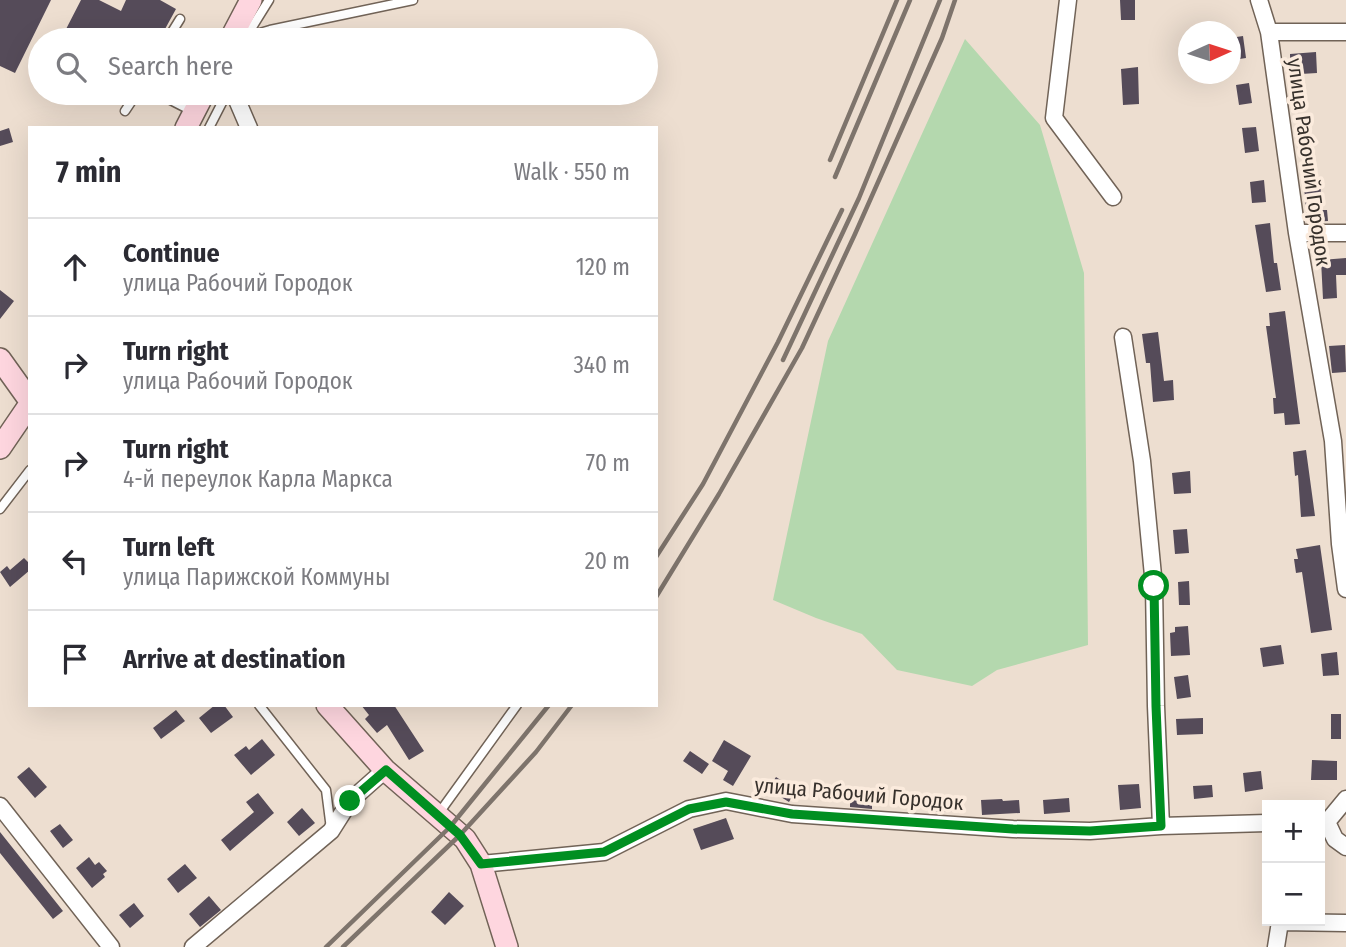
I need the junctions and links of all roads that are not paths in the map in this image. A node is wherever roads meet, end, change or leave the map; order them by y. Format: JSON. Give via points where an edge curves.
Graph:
{"nodes":[{"id":1,"x":251,"y":0,"type":"edge"},
{"id":2,"x":269,"y":0,"type":"edge"},
{"id":3,"x":413,"y":0,"type":"edge"},
{"id":4,"x":1068,"y":0,"type":"edge"},
{"id":5,"x":1259,"y":0,"type":"edge"},
{"id":6,"x":180,"y":19,"type":"dead end"},
{"id":7,"x":174,"y":28,"type":"edge"},
{"id":8,"x":242,"y":28,"type":"edge"},
{"id":9,"x":246,"y":28,"type":"edge"},
{"id":10,"x":278,"y":28,"type":"edge"},
{"id":11,"x":1269,"y":32,"type":"junction"},
{"id":12,"x":1346,"y":32,"type":"edge"},
{"id":13,"x":129,"y":105,"type":"edge"},
{"id":14,"x":173,"y":105,"type":"edge"},
{"id":15,"x":201,"y":105,"type":"edge"},
{"id":16,"x":215,"y":105,"type":"edge"},
{"id":17,"x":239,"y":105,"type":"edge"},
{"id":18,"x":125,"y":111,"type":"dead end"},
{"id":19,"x":196,"y":123,"type":"edge"},
{"id":20,"x":248,"y":126,"type":"edge"},
{"id":21,"x":1113,"y":197,"type":"dead end"},
{"id":22,"x":1297,"y":233,"type":"junction"},
{"id":23,"x":1346,"y":233,"type":"edge"},
{"id":24,"x":1123,"y":338,"type":"dead end"},
{"id":25,"x":0,"y":359,"type":"edge"},
{"id":26,"x":28,"y":399,"type":"edge"},
{"id":27,"x":28,"y":405,"type":"edge"},
{"id":28,"x":1340,"y":441,"type":"edge"},
{"id":29,"x":0,"y":448,"type":"edge"},
{"id":30,"x":28,"y":473,"type":"edge"},
{"id":31,"x":0,"y":509,"type":"edge"},
{"id":32,"x":1346,"y":589,"type":"edge"},
{"id":33,"x":261,"y":707,"type":"edge"},
{"id":34,"x":329,"y":707,"type":"edge"},
{"id":35,"x":516,"y":707,"type":"edge"},
{"id":36,"x":386,"y":770,"type":"junction"},
{"id":37,"x":1346,"y":799,"type":"edge"},
{"id":38,"x":0,"y":806,"type":"edge"},
{"id":39,"x":437,"y":816,"type":"junction"},
{"id":40,"x":1325,"y":820,"type":"edge"},
{"id":41,"x":1262,"y":823,"type":"edge"},
{"id":42,"x":1325,"y":825,"type":"edge"},
{"id":43,"x":1161,"y":826,"type":"junction"},
{"id":44,"x":331,"y":831,"type":"junction"},
{"id":45,"x":1346,"y":846,"type":"edge"},
{"id":46,"x":481,"y":864,"type":"junction"},
{"id":47,"x":1346,"y":923,"type":"edge"},
{"id":48,"x":111,"y":947,"type":"edge"},
{"id":49,"x":193,"y":947,"type":"edge"},
{"id":50,"x":507,"y":947,"type":"edge"},
{"id":51,"x":1276,"y":947,"type":"edge"}],
"edges":[{"from":1,"to":8,"type":"street"},
{"from":2,"to":9,"type":"lane"},
{"from":3,"to":10,"type":"lane"},
{"from":4,"to":21,"type":"street","via":[[1054,118]]},
{"from":5,"to":11,"type":"street","name":"улица Рабочий Городок"},
{"from":6,"to":7,"type":"lane"},
{"from":11,"to":12,"type":"street","name":"улица Рабочий Городок"},
{"from":11,"to":22,"type":"street","name":"улица Рабочий Городок"},
{"from":13,"to":18,"type":"lane"},
{"from":14,"to":19,"type":"lane"},
{"from":15,"to":19,"type":"street"},
{"from":16,"to":19,"type":"lane"},
{"from":17,"to":20,"type":"street"},
{"from":22,"to":23,"type":"street"},
{"from":22,"to":28,"type":"street","name":"улица Рабочий Городок"},
{"from":24,"to":43,"type":"street","via":[[1143,461],[1154,586]]},
{"from":25,"to":26,"type":"street"},
{"from":27,"to":29,"type":"street"},
{"from":28,"to":32,"type":"street","name":"улица Рабочий Городок","via":[[1340,544]]},
{"from":30,"to":31,"type":"lane"},
{"from":33,"to":44,"type":"lane","via":[[326,790]]},
{"from":34,"to":36,"type":"street"},
{"from":35,"to":39,"type":"lane"},
{"from":36,"to":39,"type":"street"},
{"from":36,"to":44,"type":"street","via":[[350,801]]},
{"from":37,"to":40,"type":"street"},
{"from":38,"to":48,"type":"street"},
{"from":39,"to":46,"type":"street","via":[[460,835]]},
{"from":41,"to":43,"type":"street","name":"улица Рабочий Городок"},
{"from":42,"to":45,"type":"street"},
{"from":43,"to":46,"type":"street","name":"улица Рабочий Городок","via":[[1090,831],[1013,829],[792,814],[726,802],[689,809],[604,852]]},
{"from":44,"to":49,"type":"street"},
{"from":46,"to":50,"type":"street"},
{"from":47,"to":51,"type":"street","via":[[1280,922]]}]}
